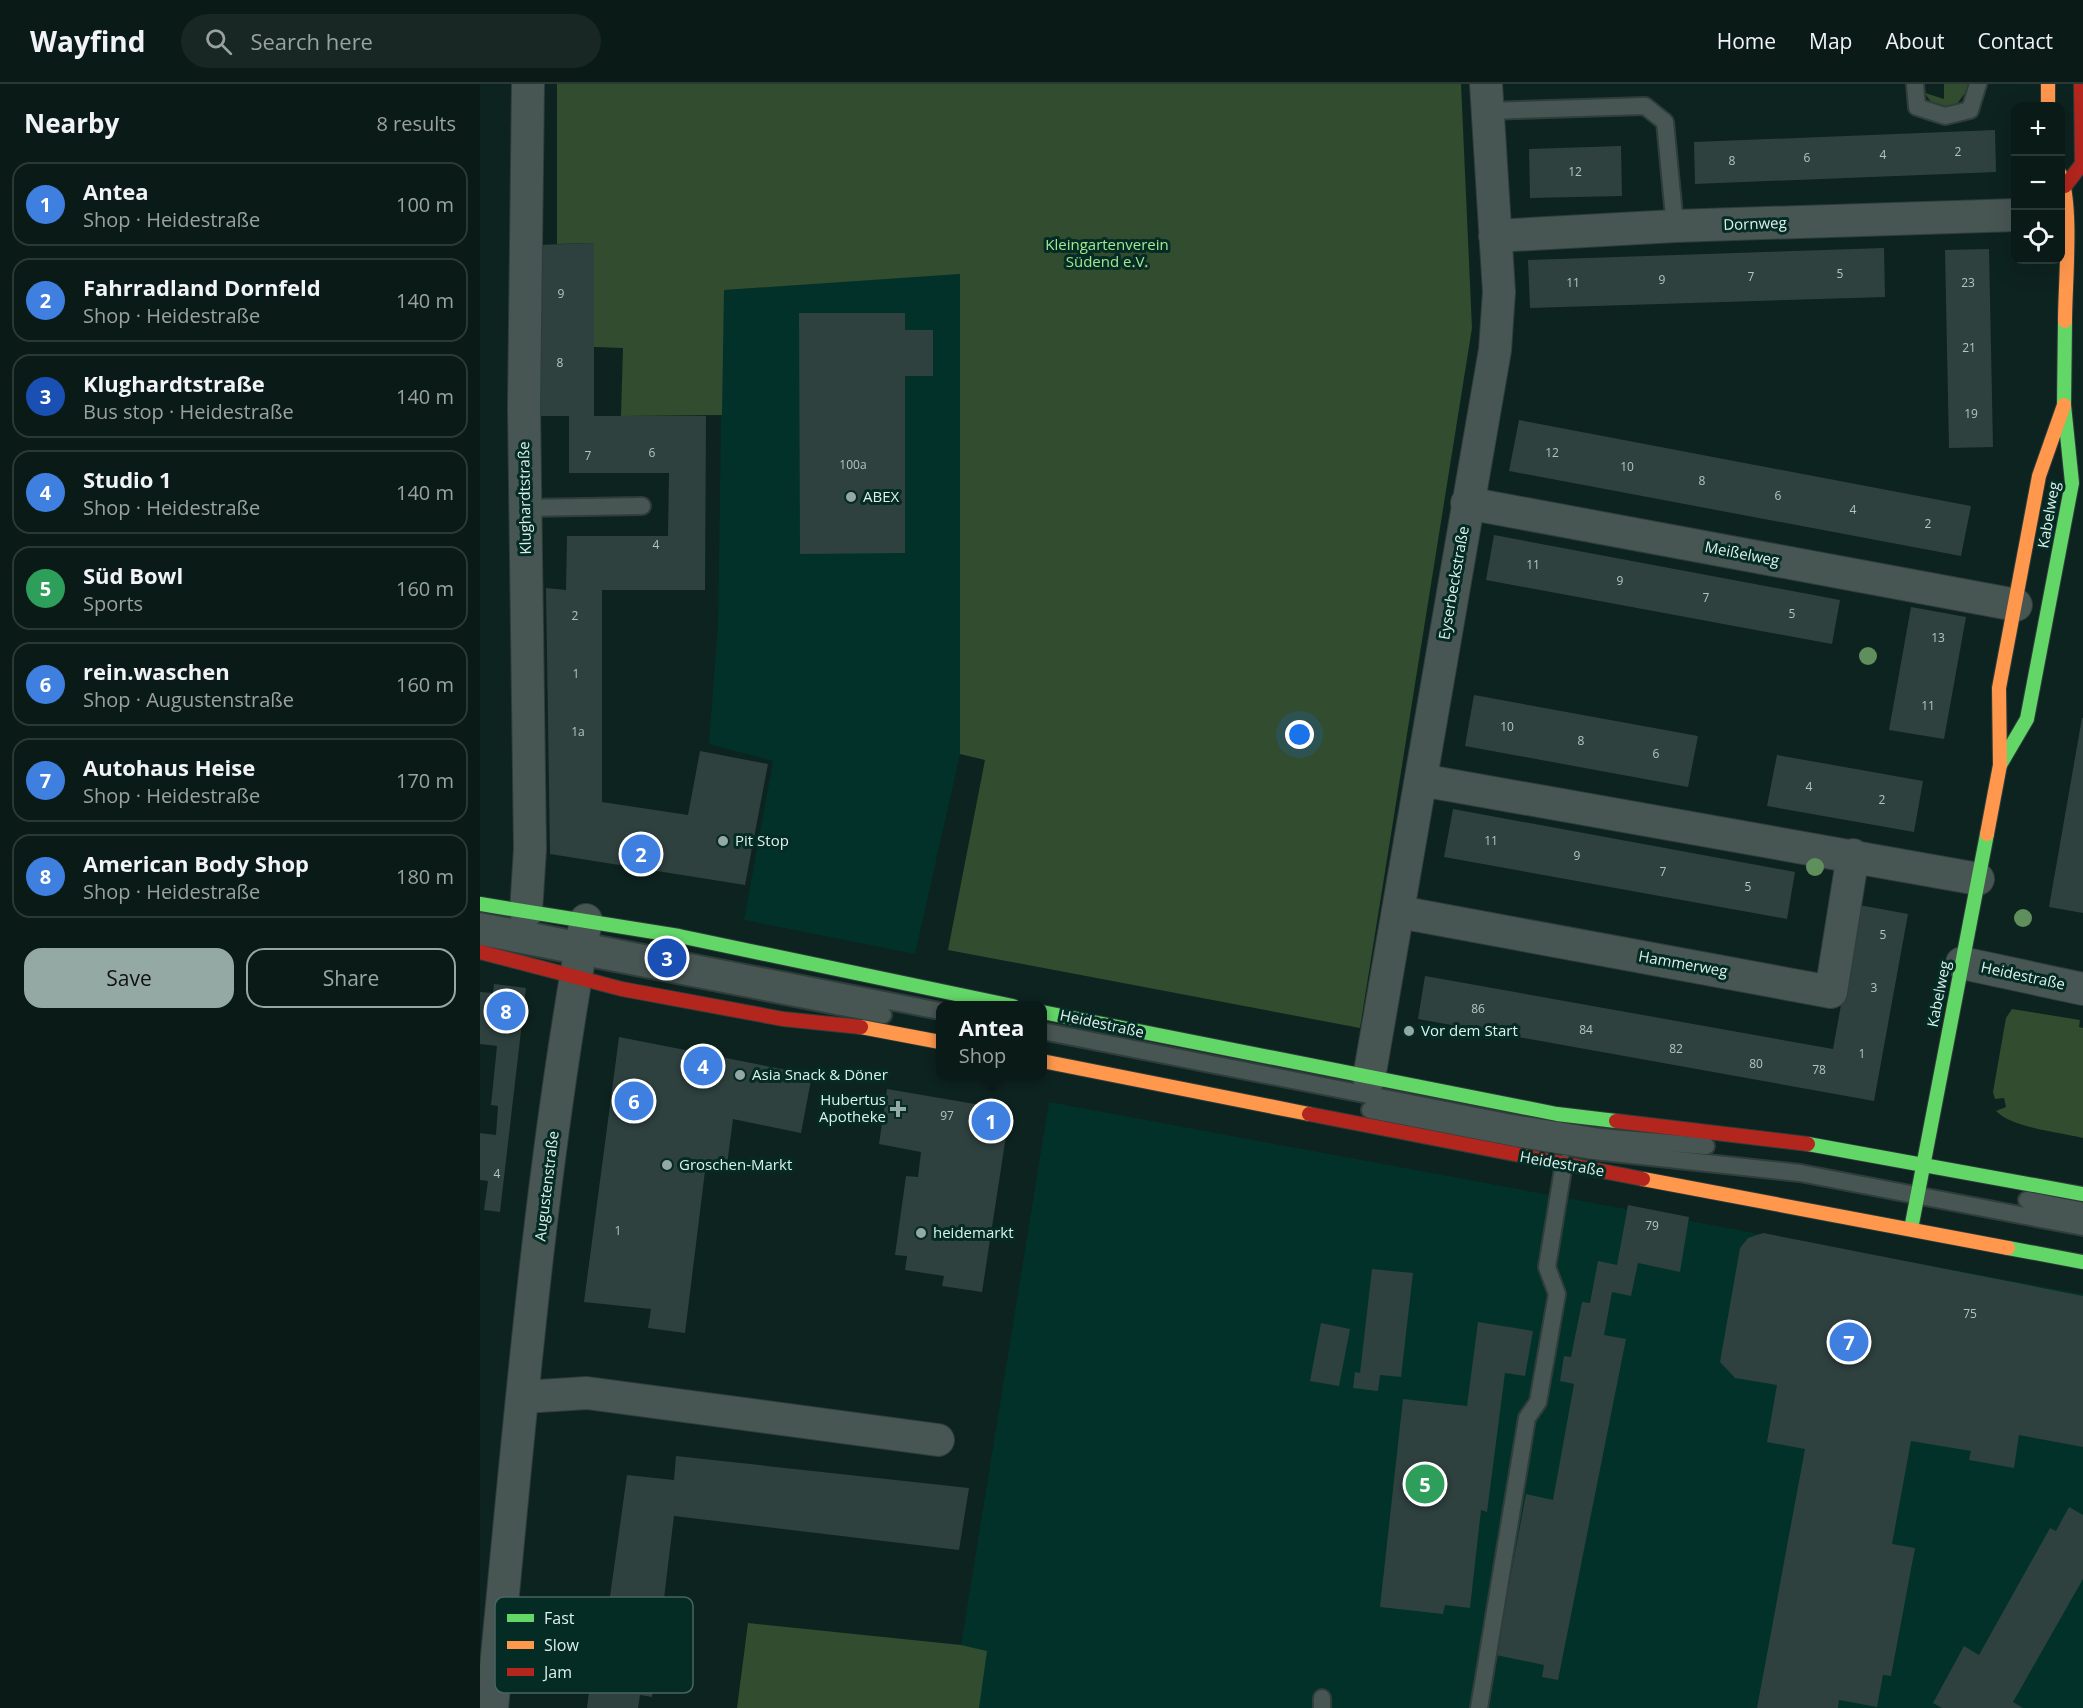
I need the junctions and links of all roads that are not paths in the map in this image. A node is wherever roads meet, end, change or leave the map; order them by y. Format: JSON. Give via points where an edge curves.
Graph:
{"nodes":[{"id":1,"x":528,"y":84,"type":"edge"},
{"id":2,"x":1915,"y":84,"type":"edge"},
{"id":3,"x":1978,"y":84,"type":"edge"},
{"id":4,"x":2048,"y":84,"type":"edge"},
{"id":5,"x":2081,"y":84,"type":"edge"},
{"id":6,"x":1486,"y":98,"type":"edge"},
{"id":7,"x":2048,"y":102,"type":"edge"},
{"id":8,"x":2065,"y":193,"type":"edge"},
{"id":9,"x":2063,"y":210,"type":"edge"},
{"id":10,"x":2011,"y":215,"type":"edge"},
{"id":11,"x":1675,"y":226,"type":"junction"},
{"id":12,"x":1495,"y":236,"type":"junction"},
{"id":13,"x":2064,"y":405,"type":"junction"},
{"id":14,"x":2083,"y":408,"type":"edge"},
{"id":15,"x":1467,"y":503,"type":"junction"},
{"id":16,"x":642,"y":506,"type":"dead end"},
{"id":17,"x":525,"y":508,"type":"junction"},
{"id":18,"x":2016,"y":605,"type":"junction"},
{"id":19,"x":2000,"y":765,"type":"junction"},
{"id":20,"x":1421,"y":780,"type":"junction"},
{"id":21,"x":1853,"y":855,"type":"junction"},
{"id":22,"x":1978,"y":879,"type":"junction"},
{"id":23,"x":480,"y":904,"type":"edge"},
{"id":24,"x":526,"y":912,"type":"junction"},
{"id":25,"x":1399,"y":912,"type":"junction"},
{"id":26,"x":480,"y":921,"type":"edge"},
{"id":27,"x":480,"y":936,"type":"edge"},
{"id":28,"x":581,"y":948,"type":"junction"},
{"id":29,"x":480,"y":952,"type":"edge"},
{"id":30,"x":1962,"y":963,"type":"junction"},
{"id":31,"x":2083,"y":989,"type":"edge"},
{"id":32,"x":994,"y":1001,"type":"edge"},
{"id":33,"x":936,"y":1010,"type":"edge"},
{"id":34,"x":1047,"y":1013,"type":"edge"},
{"id":35,"x":936,"y":1025,"type":"edge"},
{"id":36,"x":1047,"y":1032,"type":"edge"},
{"id":37,"x":936,"y":1041,"type":"edge"},
{"id":38,"x":1047,"y":1047,"type":"edge"},
{"id":39,"x":1047,"y":1062,"type":"edge"},
{"id":40,"x":1369,"y":1078,"type":"junction"},
{"id":41,"x":1564,"y":1163,"type":"junction"},
{"id":42,"x":1920,"y":1180,"type":"junction"},
{"id":43,"x":2083,"y":1194,"type":"edge"},
{"id":44,"x":2083,"y":1211,"type":"edge"},
{"id":45,"x":2083,"y":1227,"type":"edge"},
{"id":46,"x":1911,"y":1229,"type":"junction"},
{"id":47,"x":2083,"y":1262,"type":"edge"},
{"id":48,"x":523,"y":1397,"type":"junction"},
{"id":49,"x":938,"y":1440,"type":"dead end"},
{"id":50,"x":503,"y":1597,"type":"edge"},
{"id":51,"x":495,"y":1678,"type":"edge"},
{"id":52,"x":492,"y":1708,"type":"edge"},
{"id":53,"x":1479,"y":1708,"type":"edge"}],
"edges":[{"from":1,"to":17,"type":"street","name":"Klughardtstraße"},
{"from":2,"to":3,"type":"lane","via":[[1917,107],[1945,116],[1970,110]]},
{"from":4,"to":7,"type":"main road"},
{"from":5,"to":8,"type":"main road","name":"Kabelweg","via":[[2082,164]]},
{"from":6,"to":11,"type":"lane","via":[[1645,106],[1665,122]]},
{"from":6,"to":12,"type":"street","name":"Eyserbeckstraße"},
{"from":9,"to":13,"type":"main road","name":"Kabelweg"},
{"from":10,"to":11,"type":"street","name":"Dornweg"},
{"from":11,"to":12,"type":"street","name":"Dornweg"},
{"from":12,"to":15,"type":"street","name":"Eyserbeckstraße","via":[[1499,292],[1495,350]]},
{"from":13,"to":14,"type":"main road"},
{"from":13,"to":18,"type":"main road","name":"Kabelweg","via":[[2039,477]]},
{"from":13,"to":19,"type":"main road","name":"Kabelweg","via":[[2072,483],[2027,719]]},
{"from":15,"to":18,"type":"street","name":"Meißelweg"},
{"from":15,"to":20,"type":"street","name":"Eyserbeckstraße"},
{"from":16,"to":17,"type":"lane"},
{"from":17,"to":24,"type":"street","name":"Klughardtstraße","via":[[530,849]]},
{"from":18,"to":19,"type":"main road","name":"Kabelweg","via":[[1999,688]]},
{"from":19,"to":22,"type":"main road","name":"Kabelweg"},
{"from":20,"to":21,"type":"street"},
{"from":20,"to":25,"type":"street","name":"Eyserbeckstraße"},
{"from":21,"to":22,"type":"street"},
{"from":21,"to":25,"type":"street","name":"Hammerweg","via":[[1831,992]]},
{"from":22,"to":30,"type":"main road","name":"Kabelweg"},
{"from":23,"to":24,"type":"main road"},
{"from":24,"to":28,"type":"main road"},
{"from":25,"to":40,"type":"street","name":"Eyserbeckstraße"},
{"from":26,"to":28,"type":"lane"},
{"from":27,"to":28,"type":"lane"},
{"from":28,"to":29,"type":"main road"},
{"from":28,"to":32,"type":"main road","via":[[680,936]]},
{"from":28,"to":33,"type":"lane"},
{"from":28,"to":35,"type":"lane"},
{"from":28,"to":37,"type":"main road","via":[[622,989],[783,1019],[855,1026]]},
{"from":28,"to":48,"type":"street","name":"Augustenstraße","via":[[562,1063]]},
{"from":30,"to":31,"type":"street","name":"Heidestraße"},
{"from":30,"to":42,"type":"main road","name":"Kabelweg"},
{"from":34,"to":40,"type":"main road","name":"Heidestraße"},
{"from":36,"to":42,"type":"lane","via":[[1588,1136],[1750,1150]]},
{"from":38,"to":42,"type":"lane","via":[[1514,1138],[1800,1173]]},
{"from":39,"to":41,"type":"main road","name":"Heidestraße"},
{"from":40,"to":42,"type":"main road","name":"Heidestraße","via":[[1557,1114],[1783,1139]]},
{"from":41,"to":46,"type":"main road","name":"Heidestraße"},
{"from":41,"to":53,"type":"lane","via":[[1547,1268],[1557,1294],[1538,1402],[1527,1418]]},
{"from":42,"to":43,"type":"main road","name":"Heidestraße"},
{"from":42,"to":44,"type":"lane"},
{"from":42,"to":45,"type":"lane"},
{"from":42,"to":46,"type":"main road","name":"Kabelweg"},
{"from":46,"to":47,"type":"main road","name":"Heidestraße"},
{"from":48,"to":49,"type":"street","via":[[587,1393]]},
{"from":48,"to":50,"type":"street","name":"Augustenstraße"},
{"from":51,"to":52,"type":"street","name":"Augustenstraße"}]}
